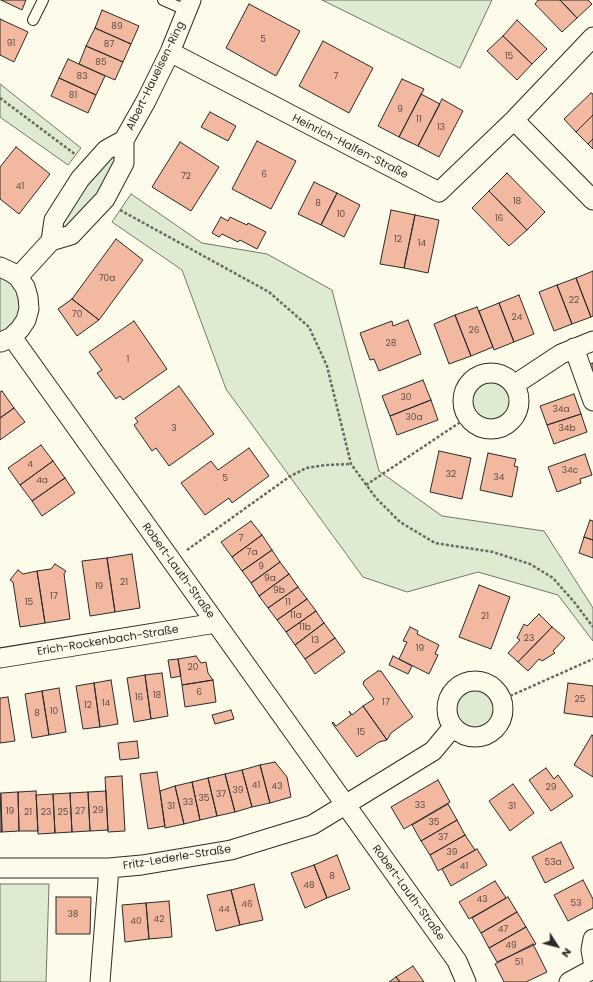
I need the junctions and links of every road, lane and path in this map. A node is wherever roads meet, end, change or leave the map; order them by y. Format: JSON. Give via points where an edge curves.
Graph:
{"nodes":[{"id":1,"x":43,"y":0,"type":"edge"},
{"id":2,"x":163,"y":0,"type":"edge"},
{"id":3,"x":189,"y":6,"type":"edge"},
{"id":4,"x":33,"y":20,"type":"dead end"},
{"id":5,"x":593,"y":37,"type":"edge"},
{"id":6,"x":170,"y":52,"type":"junction"},
{"id":7,"x":0,"y":98,"type":"edge"},
{"id":8,"x":514,"y":120,"type":"junction"},
{"id":9,"x":124,"y":140,"type":"junction"},
{"id":10,"x":79,"y":157,"type":"dead end"},
{"id":11,"x":593,"y":200,"type":"edge"},
{"id":12,"x":120,"y":210,"type":"dead end"},
{"id":13,"x":51,"y":241,"type":"junction"},
{"id":14,"x":0,"y":267,"type":"edge"},
{"id":15,"x":18,"y":277,"type":"junction"},
{"id":16,"x":6,"y":340,"type":"edge"},
{"id":17,"x":593,"y":341,"type":"edge"},
{"id":18,"x":574,"y":348,"type":"junction"},
{"id":19,"x":514,"y":385,"type":"junction"},
{"id":20,"x":593,"y":401,"type":"edge"},
{"id":21,"x":468,"y":417,"type":"junction"},
{"id":22,"x":351,"y":464,"type":"junction"},
{"id":23,"x":366,"y":485,"type":"junction"},
{"id":24,"x":171,"y":562,"type":"junction"},
{"id":25,"x":216,"y":624,"type":"junction"},
{"id":26,"x":593,"y":627,"type":"edge"},
{"id":27,"x":0,"y":658,"type":"edge"},
{"id":28,"x":593,"y":659,"type":"edge"},
{"id":29,"x":501,"y":700,"type":"junction"},
{"id":30,"x":452,"y":727,"type":"junction"},
{"id":31,"x":345,"y":805,"type":"junction"},
{"id":32,"x":0,"y":868,"type":"edge"},
{"id":33,"x":109,"y":868,"type":"junction"},
{"id":34,"x":593,"y":939,"type":"edge"},
{"id":35,"x":593,"y":962,"type":"edge"},
{"id":36,"x":593,"y":969,"type":"edge"},
{"id":37,"x":100,"y":982,"type":"edge"},
{"id":38,"x":466,"y":982,"type":"edge"},
{"id":39,"x":569,"y":982,"type":"edge"}],
"edges":[{"from":1,"to":4,"type":"lane"},
{"from":2,"to":3,"type":"lane","name":"Albert-Haueisen-Ring"},
{"from":3,"to":6,"type":"street","name":"Albert-Haueisen-Ring"},
{"from":5,"to":8,"type":"street","name":"Heinrich-Halfen-Straße"},
{"from":6,"to":8,"type":"street","name":"Heinrich-Halfen-Straße","via":[[439,192]]},
{"from":6,"to":9,"type":"street","name":"Albert-Haueisen-Ring"},
{"from":7,"to":10,"type":"path"},
{"from":8,"to":11,"type":"street"},
{"from":9,"to":13,"type":"street","name":"Albert-Haueisen-Ring","via":[[106,150],[80,179],[54,220]]},
{"from":9,"to":13,"type":"street","name":"Albert-Haueisen-Ring","via":[[124,163],[105,199],[71,235]]},
{"from":12,"to":22,"type":"path","via":[[269,292],[309,327],[327,366]]},
{"from":13,"to":15,"type":"street"},
{"from":14,"to":15,"type":"street"},
{"from":15,"to":16,"type":"street","via":[[28,297],[26,320],[20,329]]},
{"from":16,"to":24,"type":"street","name":"Robert-Lauth-Straße"},
{"from":17,"to":18,"type":"street"},
{"from":18,"to":19,"type":"street"},
{"from":18,"to":20,"type":"street"},
{"from":19,"to":21,"type":"street","via":[[518,394],[516,412],[503,426],[484,428]]},
{"from":19,"to":21,"type":"street","via":[[500,374],[483,374],[475,378],[468,384],[464,396],[464,409]]},
{"from":21,"to":23,"type":"path"},
{"from":22,"to":23,"type":"path"},
{"from":22,"to":24,"type":"path","via":[[306,468],[289,476]]},
{"from":23,"to":26,"type":"path","via":[[400,522],[435,543],[493,552],[530,564],[553,578],[576,603]]},
{"from":24,"to":25,"type":"street","name":"Robert-Lauth-Straße"},
{"from":25,"to":27,"type":"street","name":"Erich-Rockenbach-Straße"},
{"from":25,"to":31,"type":"street","name":"Robert-Lauth-Straße"},
{"from":28,"to":29,"type":"path"},
{"from":29,"to":30,"type":"street","via":[[503,708],[498,725],[484,736],[467,737]]},
{"from":29,"to":30,"type":"street","via":[[496,690],[488,684],[479,681],[460,684],[448,699],[446,709]]},
{"from":30,"to":31,"type":"street","via":[[433,751]]},
{"from":31,"to":33,"type":"street","name":"Fritz-Lederle-Straße","via":[[312,824],[231,850]]},
{"from":31,"to":38,"type":"street","name":"Robert-Lauth-Straße","via":[[457,961]]},
{"from":32,"to":33,"type":"street","name":"Fritz-Lederle-Straße"},
{"from":33,"to":37,"type":"street"},
{"from":34,"to":35,"type":"street","via":[[590,950]]},
{"from":36,"to":39,"type":"street"}]}
